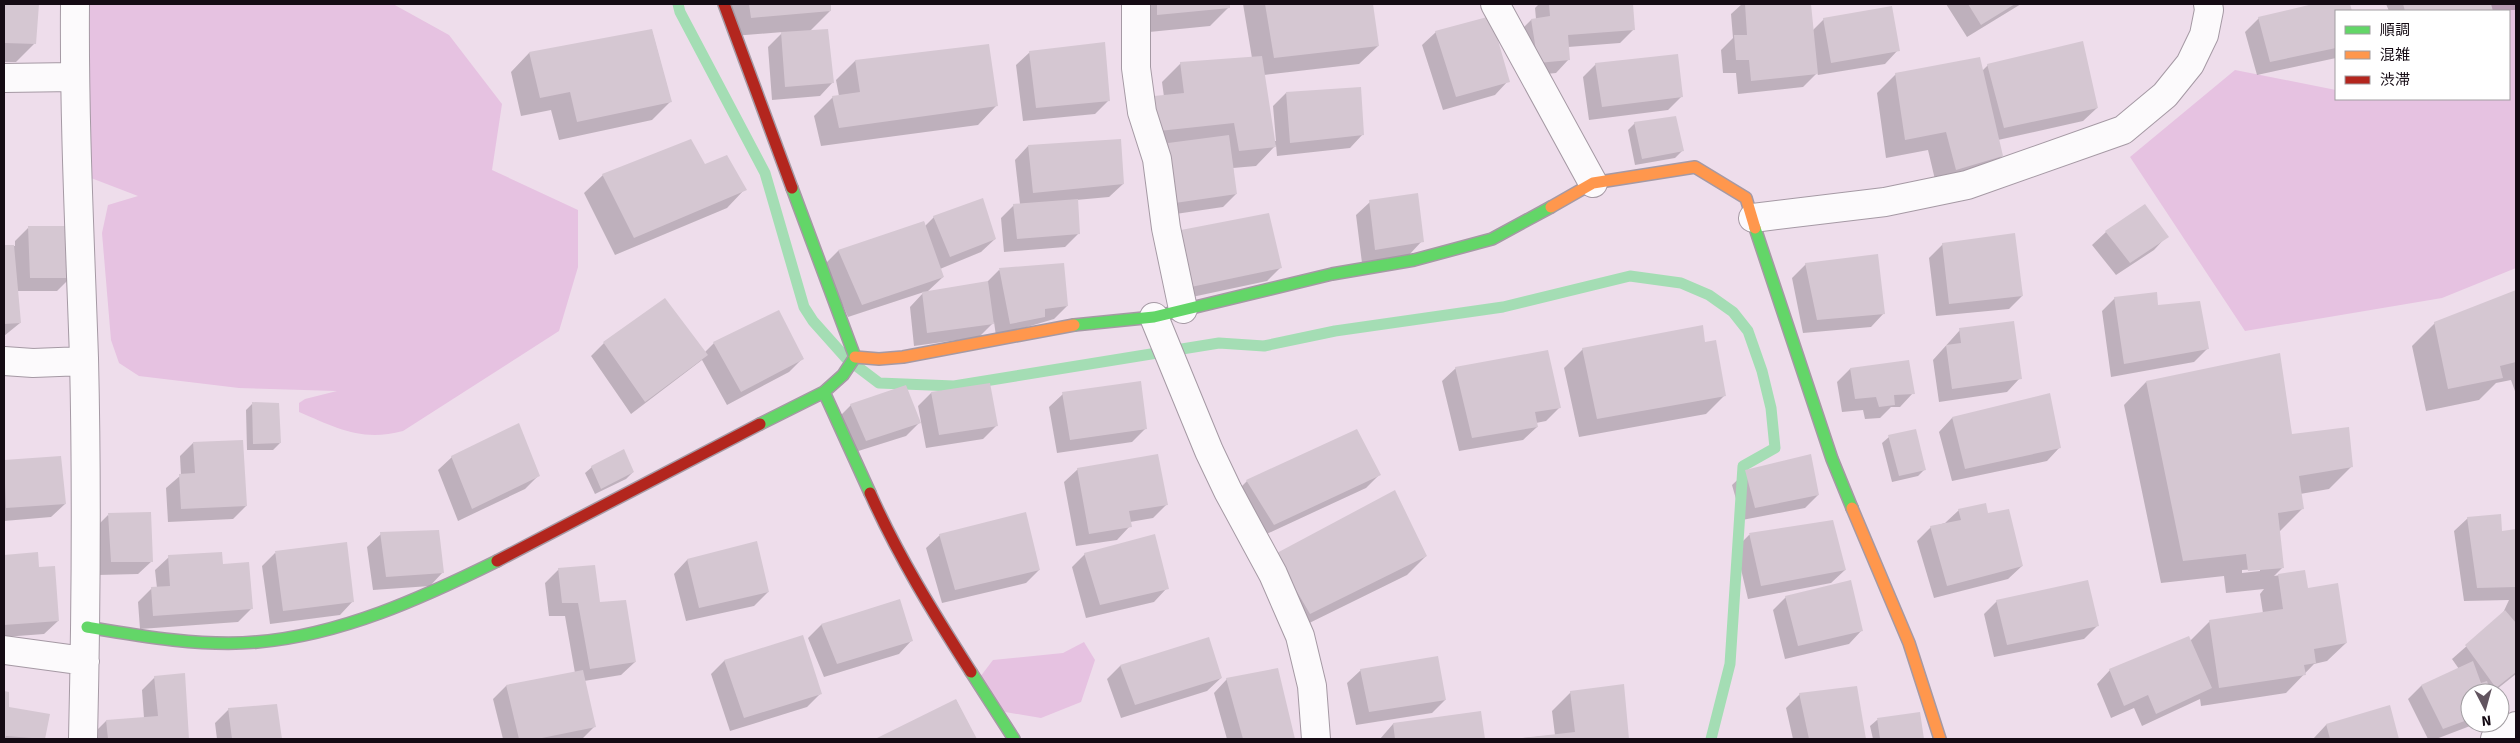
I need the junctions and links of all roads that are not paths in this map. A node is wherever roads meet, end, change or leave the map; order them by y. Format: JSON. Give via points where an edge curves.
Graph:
{"nodes":[{"id":1,"x":75,"y":4,"type":"edge"},
{"id":2,"x":724,"y":4,"type":"edge"},
{"id":3,"x":1136,"y":4,"type":"edge"},
{"id":4,"x":1495,"y":4,"type":"edge"},
{"id":5,"x":2208,"y":4,"type":"edge"},
{"id":6,"x":74,"y":77,"type":"junction"},
{"id":7,"x":4,"y":78,"type":"edge"},
{"id":8,"x":1593,"y":183,"type":"junction"},
{"id":9,"x":1754,"y":218,"type":"junction"},
{"id":10,"x":1183,"y":308,"type":"junction"},
{"id":11,"x":1154,"y":317,"type":"junction"},
{"id":12,"x":854,"y":358,"type":"junction"},
{"id":13,"x":4,"y":361,"type":"edge"},
{"id":14,"x":84,"y":361,"type":"junction"},
{"id":15,"x":824,"y":392,"type":"junction"},
{"id":16,"x":86,"y":627,"type":"junction"},
{"id":17,"x":4,"y":650,"type":"edge"},
{"id":18,"x":85,"y":661,"type":"junction"},
{"id":19,"x":2516,"y":726,"type":"edge"},
{"id":20,"x":83,"y":739,"type":"edge"},
{"id":21,"x":1014,"y":739,"type":"edge"},
{"id":22,"x":1316,"y":739,"type":"edge"},
{"id":23,"x":1940,"y":739,"type":"edge"},
{"id":24,"x":2496,"y":739,"type":"edge"}],
"edges":[{"from":1,"to":6,"type":"street"},
{"from":2,"to":12,"type":"street"},
{"from":3,"to":10,"type":"street","via":[[1136,68],[1142,112],[1156,159]]},
{"from":4,"to":8,"type":"street"},
{"from":5,"to":9,"type":"street","via":[[2204,35],[2190,64],[2165,95],[2123,130],[1967,185],[1885,202]]},
{"from":6,"to":7,"type":"street"},
{"from":6,"to":14,"type":"street"},
{"from":8,"to":9,"type":"street","via":[[1695,167],[1746,198]]},
{"from":8,"to":10,"type":"street","via":[[1492,239],[1414,260],[1332,274]]},
{"from":9,"to":23,"type":"street","via":[[1832,459],[1909,643]]},
{"from":10,"to":11,"type":"street"},
{"from":11,"to":12,"type":"street","via":[[1089,322],[903,357]]},
{"from":11,"to":22,"type":"street","via":[[1209,451],[1273,574],[1300,636],[1312,686]]},
{"from":12,"to":15,"type":"street","via":[[845,372]]},
{"from":13,"to":14,"type":"street"},
{"from":14,"to":16,"type":"street"},
{"from":15,"to":16,"type":"street","via":[[464,577],[366,618],[321,632],[260,643],[156,639]]},
{"from":15,"to":21,"type":"street","via":[[888,535],[928,605]]},
{"from":16,"to":18,"type":"street"},
{"from":17,"to":18,"type":"street"},
{"from":18,"to":20,"type":"street"},
{"from":19,"to":24,"type":"street"}]}
